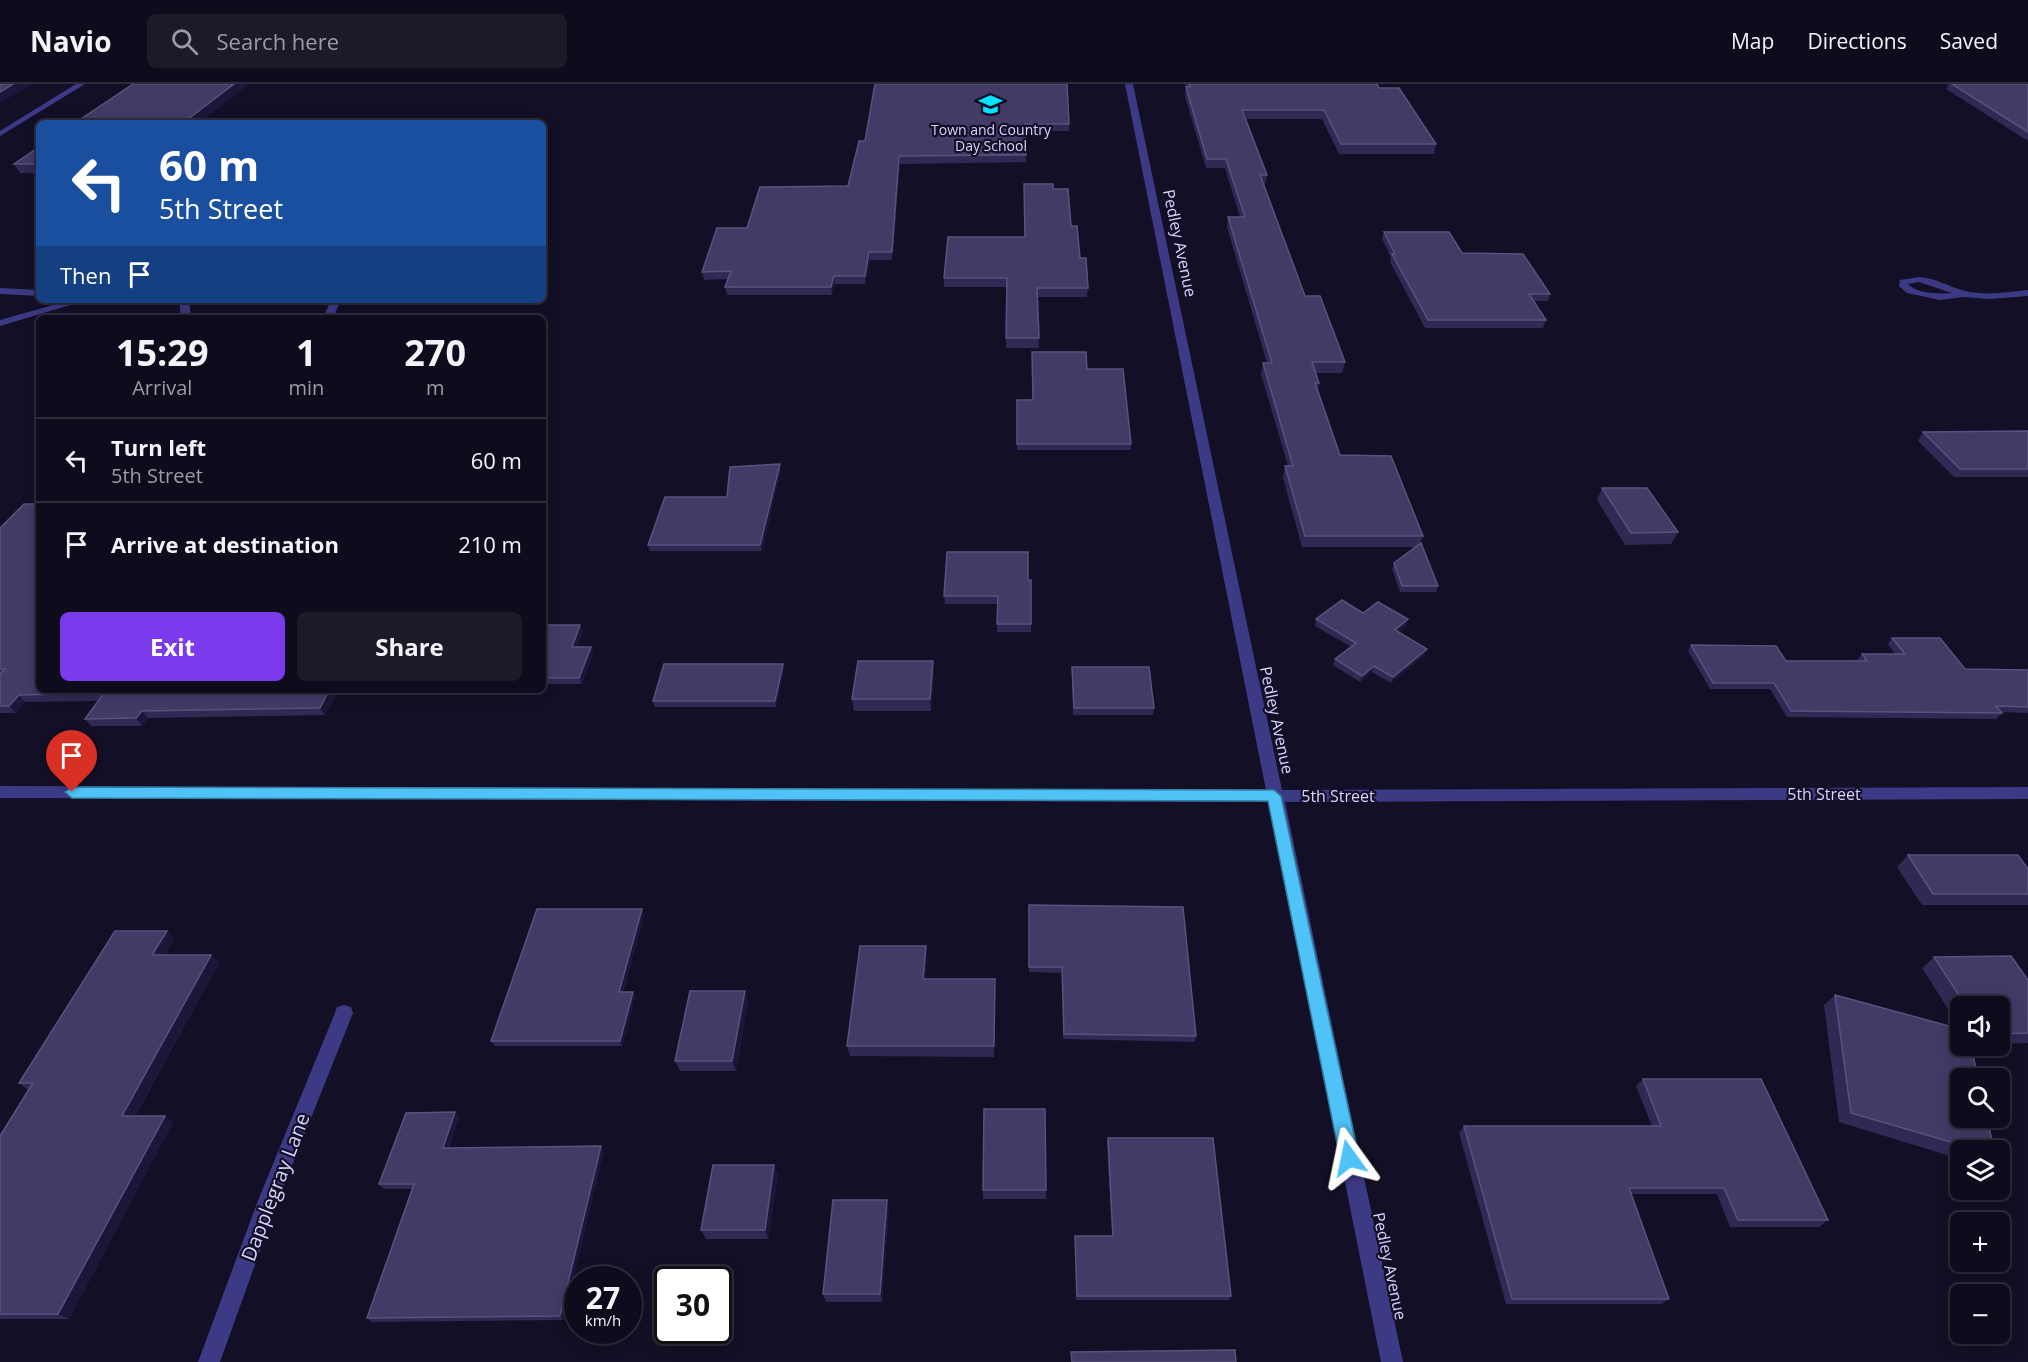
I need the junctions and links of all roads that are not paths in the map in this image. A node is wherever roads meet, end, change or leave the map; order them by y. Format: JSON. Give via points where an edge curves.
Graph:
{"nodes":[{"id":1,"x":81,"y":84,"type":"edge"},
{"id":2,"x":1129,"y":84,"type":"edge"},
{"id":3,"x":0,"y":134,"type":"edge"},
{"id":4,"x":0,"y":291,"type":"edge"},
{"id":5,"x":36,"y":293,"type":"edge"},
{"id":6,"x":2028,"y":293,"type":"edge"},
{"id":7,"x":1963,"y":294,"type":"junction"},
{"id":8,"x":71,"y":303,"type":"edge"},
{"id":9,"x":0,"y":323,"type":"edge"},
{"id":10,"x":0,"y":792,"type":"edge"},
{"id":11,"x":2028,"y":793,"type":"edge"},
{"id":12,"x":1274,"y":796,"type":"junction"},
{"id":13,"x":344,"y":1013,"type":"dead end"},
{"id":14,"x":209,"y":1362,"type":"edge"},
{"id":15,"x":1392,"y":1362,"type":"edge"}],
"edges":[{"from":1,"to":3,"type":"street"},
{"from":2,"to":12,"type":"street","name":"Pedley Avenue"},
{"from":4,"to":5,"type":"street"},
{"from":6,"to":7,"type":"street"},
{"from":7,"to":7,"type":"street","via":[[1936,282],[1903,282],[1910,291],[1923,295]]},
{"from":8,"to":9,"type":"street"},
{"from":10,"to":12,"type":"street","name":"5th Street"},
{"from":11,"to":12,"type":"street","name":"5th Street"},
{"from":12,"to":15,"type":"street","name":"Pedley Avenue"},
{"from":13,"to":14,"type":"street","name":"Dapplegray Lane","via":[[269,1198]]}]}
